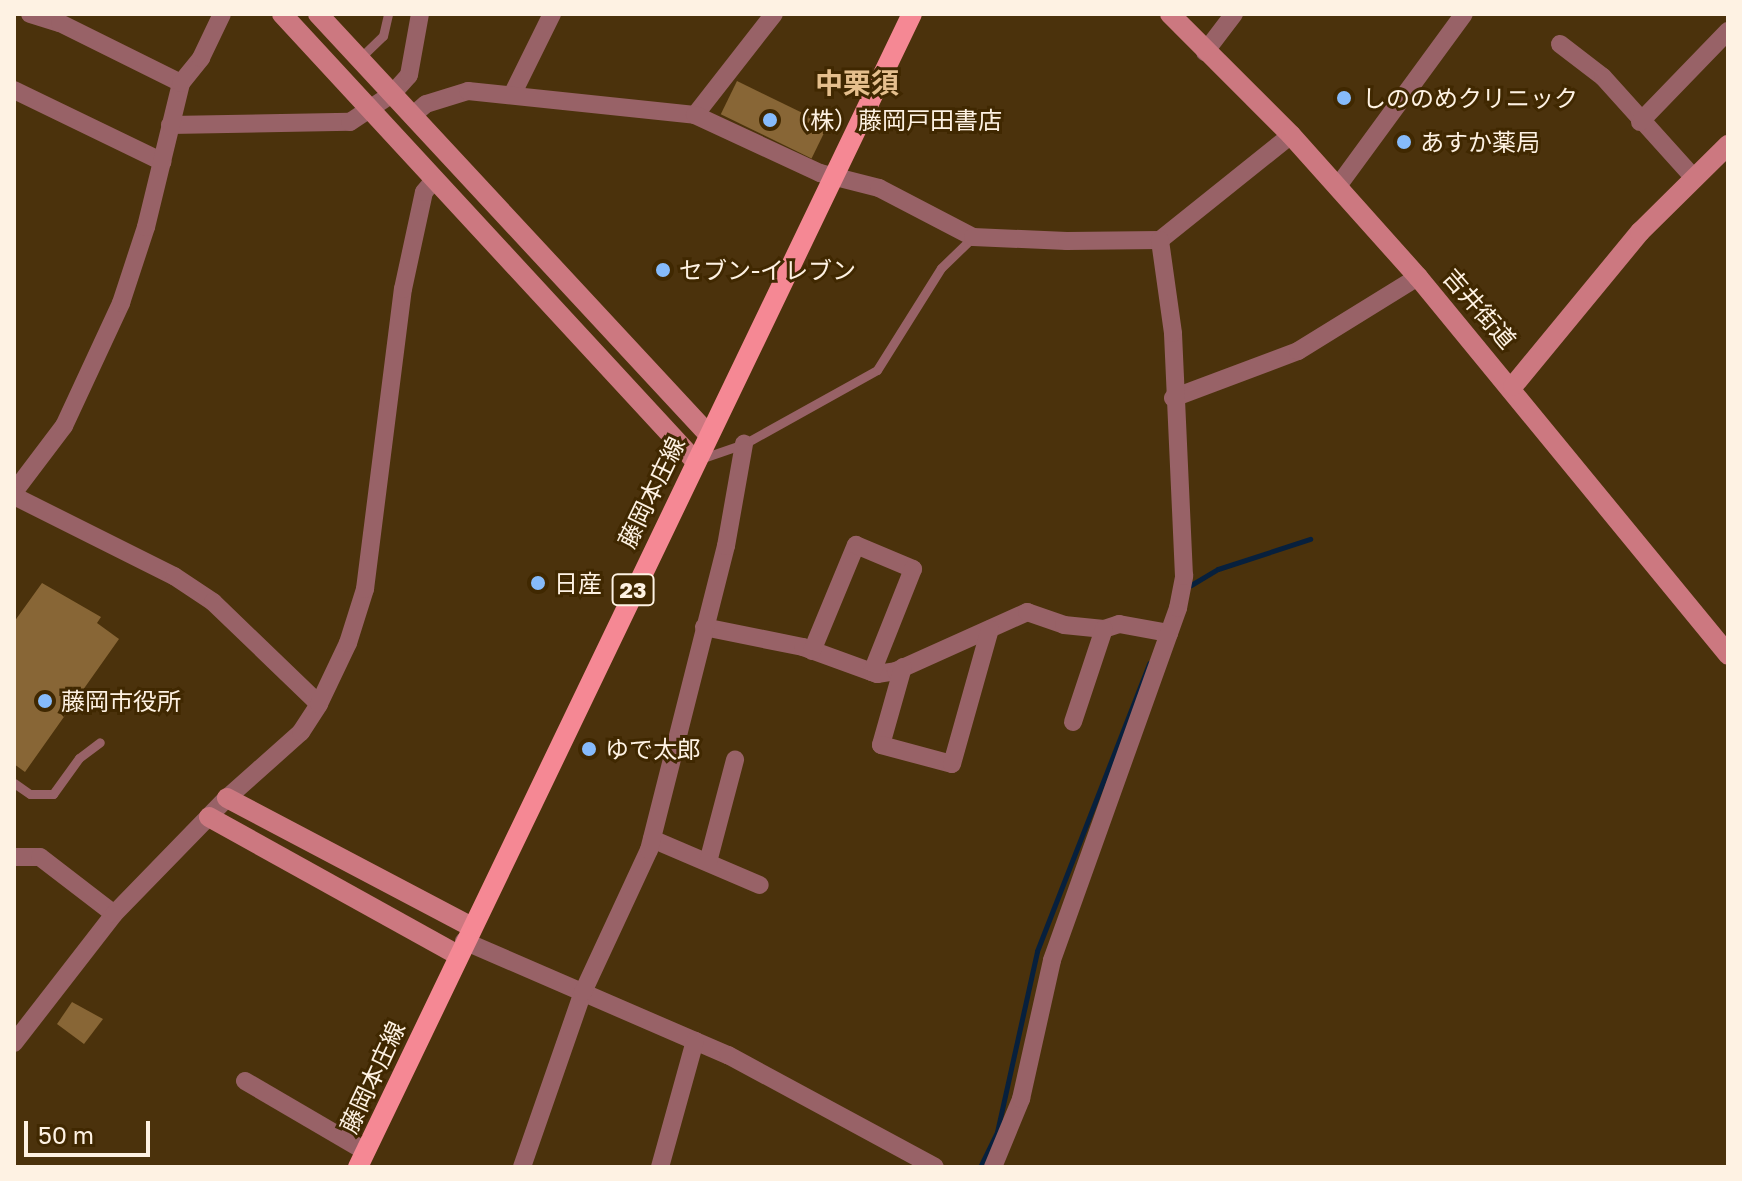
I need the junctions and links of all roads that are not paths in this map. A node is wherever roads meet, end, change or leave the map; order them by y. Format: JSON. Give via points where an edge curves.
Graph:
{"nodes":[{"id":1,"x":30,"y":14,"type":"edge"},
{"id":2,"x":222,"y":14,"type":"edge"},
{"id":3,"x":282,"y":14,"type":"edge"},
{"id":4,"x":318,"y":14,"type":"edge"},
{"id":5,"x":388,"y":14,"type":"edge"},
{"id":6,"x":420,"y":14,"type":"edge"},
{"id":7,"x":552,"y":14,"type":"edge"},
{"id":8,"x":774,"y":14,"type":"edge"},
{"id":9,"x":912,"y":14,"type":"edge"},
{"id":10,"x":1170,"y":14,"type":"edge"},
{"id":11,"x":1234,"y":14,"type":"edge"},
{"id":12,"x":1464,"y":14,"type":"edge"},
{"id":13,"x":1728,"y":31,"type":"edge"},
{"id":14,"x":1560,"y":44,"type":"dead end"},
{"id":15,"x":1205,"y":52,"type":"junction"},
{"id":16,"x":359,"y":59,"type":"junction"},
{"id":17,"x":181,"y":83,"type":"junction"},
{"id":18,"x":14,"y":90,"type":"edge"},
{"id":19,"x":513,"y":93,"type":"junction"},
{"id":20,"x":392,"y":94,"type":"junction"},
{"id":21,"x":368,"y":107,"type":"junction"},
{"id":22,"x":695,"y":115,"type":"junction"},
{"id":23,"x":412,"y":116,"type":"junction"},
{"id":24,"x":1640,"y":122,"type":"junction"},
{"id":25,"x":170,"y":125,"type":"junction"},
{"id":26,"x":1291,"y":135,"type":"junction"},
{"id":27,"x":1728,"y":145,"type":"edge"},
{"id":28,"x":163,"y":162,"type":"junction"},
{"id":29,"x":832,"y":178,"type":"junction"},
{"id":30,"x":435,"y":179,"type":"junction"},
{"id":31,"x":1695,"y":179,"type":"junction"},
{"id":32,"x":1338,"y":186,"type":"junction"},
{"id":33,"x":973,"y":237,"type":"junction"},
{"id":34,"x":1160,"y":240,"type":"junction"},
{"id":35,"x":1418,"y":277,"type":"junction"},
{"id":36,"x":1513,"y":386,"type":"junction"},
{"id":37,"x":1173,"y":398,"type":"junction"},
{"id":38,"x":708,"y":434,"type":"junction"},
{"id":39,"x":744,"y":444,"type":"junction"},
{"id":40,"x":695,"y":461,"type":"junction"},
{"id":41,"x":14,"y":494,"type":"edge"},
{"id":42,"x":704,"y":627,"type":"junction"},
{"id":43,"x":990,"y":629,"type":"junction"},
{"id":44,"x":1104,"y":629,"type":"junction"},
{"id":45,"x":1169,"y":633,"type":"junction"},
{"id":46,"x":812,"y":651,"type":"junction"},
{"id":47,"x":1728,"y":655,"type":"edge"},
{"id":48,"x":903,"y":667,"type":"junction"},
{"id":49,"x":872,"y":672,"type":"junction"},
{"id":50,"x":319,"y":704,"type":"junction"},
{"id":51,"x":1073,"y":722,"type":"dead end"},
{"id":52,"x":100,"y":742,"type":"dead end"},
{"id":53,"x":735,"y":760,"type":"dead end"},
{"id":54,"x":14,"y":783,"type":"edge"},
{"id":55,"x":227,"y":798,"type":"junction"},
{"id":56,"x":209,"y":817,"type":"junction"},
{"id":57,"x":652,"y":839,"type":"junction"},
{"id":58,"x":14,"y":857,"type":"edge"},
{"id":59,"x":708,"y":862,"type":"junction"},
{"id":60,"x":760,"y":885,"type":"dead end"},
{"id":61,"x":114,"y":914,"type":"junction"},
{"id":62,"x":465,"y":941,"type":"junction"},
{"id":63,"x":583,"y":992,"type":"junction"},
{"id":64,"x":695,"y":1041,"type":"junction"},
{"id":65,"x":14,"y":1043,"type":"edge"},
{"id":66,"x":245,"y":1081,"type":"dead end"},
{"id":67,"x":362,"y":1159,"type":"edge"},
{"id":68,"x":931,"y":1166,"type":"edge"},
{"id":69,"x":522,"y":1167,"type":"edge"},
{"id":70,"x":660,"y":1167,"type":"edge"},
{"id":71,"x":993,"y":1167,"type":"edge"}],
"edges":[{"from":1,"to":17,"type":"street","via":[[60,23]]},
{"from":2,"to":17,"type":"street","via":[[201,58]]},
{"from":3,"to":21,"type":"street"},
{"from":4,"to":16,"type":"street"},
{"from":5,"to":16,"type":"lane","via":[[383,36]]},
{"from":6,"to":20,"type":"street","via":[[409,75]]},
{"from":7,"to":19,"type":"street"},
{"from":8,"to":22,"type":"street"},
{"from":9,"to":29,"type":"main road","name":"藤岡本庄線","number":"23"},
{"from":10,"to":15,"type":"street","name":"吉井街道"},
{"from":11,"to":15,"type":"street"},
{"from":12,"to":32,"type":"street"},
{"from":13,"to":24,"type":"street"},
{"from":14,"to":24,"type":"street","via":[[1603,77]]},
{"from":15,"to":26,"type":"street","name":"吉井街道"},
{"from":16,"to":20,"type":"street"},
{"from":17,"to":25,"type":"street"},
{"from":18,"to":28,"type":"street"},
{"from":19,"to":22,"type":"street","via":[[553,103]]},
{"from":19,"to":23,"type":"street","via":[[468,91],[426,104]]},
{"from":20,"to":21,"type":"street"},
{"from":20,"to":23,"type":"street"},
{"from":21,"to":25,"type":"street","via":[[350,122]]},
{"from":21,"to":30,"type":"street"},
{"from":22,"to":29,"type":"street"},
{"from":23,"to":38,"type":"street"},
{"from":24,"to":31,"type":"street"},
{"from":25,"to":28,"type":"street"},
{"from":26,"to":32,"type":"street","name":"吉井街道"},
{"from":26,"to":34,"type":"street"},
{"from":27,"to":31,"type":"street"},
{"from":28,"to":41,"type":"street","via":[[121,303],[64,426]]},
{"from":29,"to":33,"type":"street","via":[[879,188]]},
{"from":29,"to":38,"type":"main road","name":"藤岡本庄線","number":"23"},
{"from":30,"to":40,"type":"street"},
{"from":30,"to":50,"type":"street","via":[[424,192],[403,289],[365,589],[348,643]]},
{"from":31,"to":36,"type":"street","via":[[1640,232]]},
{"from":32,"to":35,"type":"street","name":"吉井街道"},
{"from":33,"to":34,"type":"street"},
{"from":33,"to":39,"type":"lane","via":[[941,268],[877,370]]},
{"from":34,"to":37,"type":"street","via":[[1168,273]]},
{"from":35,"to":36,"type":"street","name":"吉井街道"},
{"from":35,"to":37,"type":"street","via":[[1298,351]]},
{"from":36,"to":47,"type":"street","name":"吉井街道"},
{"from":37,"to":45,"type":"street","via":[[1184,576]]},
{"from":38,"to":40,"type":"main road","name":"藤岡本庄線","number":"23"},
{"from":39,"to":40,"type":"lane"},
{"from":39,"to":42,"type":"street","via":[[726,546]]},
{"from":40,"to":62,"type":"main road","name":"藤岡本庄線","number":"23"},
{"from":41,"to":50,"type":"street","via":[[187,584],[213,602]]},
{"from":42,"to":46,"type":"street"},
{"from":42,"to":57,"type":"street"},
{"from":43,"to":44,"type":"street","via":[[1027,612],[1064,625]]},
{"from":43,"to":48,"type":"street"},
{"from":43,"to":48,"type":"street","via":[[952,764],[881,745]]},
{"from":44,"to":45,"type":"street","via":[[1119,624]]},
{"from":44,"to":51,"type":"street"},
{"from":45,"to":71,"type":"street","via":[[1052,960],[1021,1099]]},
{"from":46,"to":49,"type":"street"},
{"from":46,"to":49,"type":"street","via":[[856,545],[913,569]]},
{"from":48,"to":49,"type":"street"},
{"from":50,"to":55,"type":"street","via":[[301,732]]},
{"from":52,"to":54,"type":"lane","via":[[79,758],[53,794],[30,794]]},
{"from":53,"to":59,"type":"street"},
{"from":55,"to":56,"type":"street"},
{"from":55,"to":62,"type":"street"},
{"from":56,"to":61,"type":"street"},
{"from":56,"to":62,"type":"street"},
{"from":57,"to":59,"type":"street"},
{"from":57,"to":63,"type":"street"},
{"from":58,"to":61,"type":"street","via":[[40,857]]},
{"from":59,"to":60,"type":"street"},
{"from":61,"to":65,"type":"street"},
{"from":62,"to":63,"type":"street"},
{"from":62,"to":67,"type":"main road","name":"藤岡本庄線","number":"23"},
{"from":63,"to":64,"type":"street"},
{"from":63,"to":69,"type":"street"},
{"from":64,"to":68,"type":"street"},
{"from":64,"to":70,"type":"street"},
{"from":66,"to":67,"type":"street"}]}
